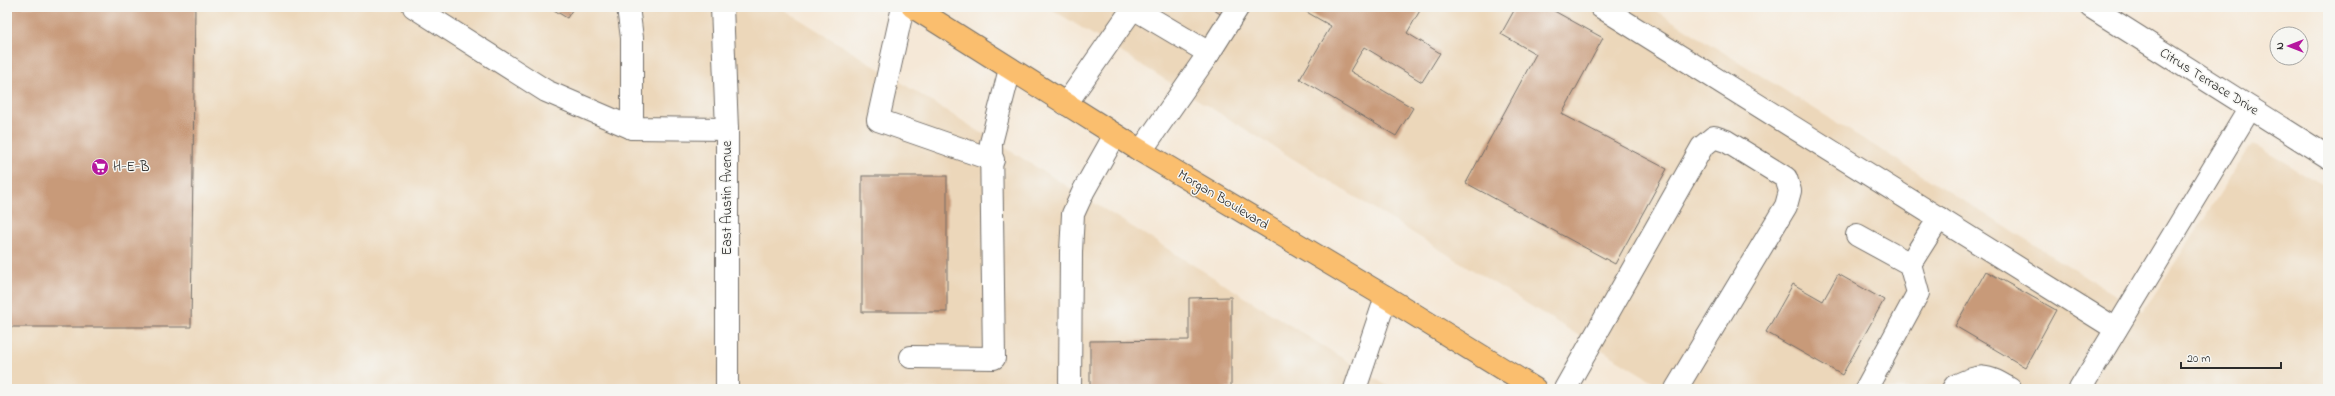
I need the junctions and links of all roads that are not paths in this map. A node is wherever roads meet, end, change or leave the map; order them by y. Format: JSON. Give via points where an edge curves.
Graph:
{"nodes":[{"id":1,"x":414,"y":7,"type":"edge"},
{"id":2,"x":628,"y":7,"type":"edge"},
{"id":3,"x":722,"y":7,"type":"edge"},
{"id":4,"x":903,"y":7,"type":"edge"},
{"id":5,"x":913,"y":7,"type":"edge"},
{"id":6,"x":1238,"y":7,"type":"edge"},
{"id":7,"x":1601,"y":7,"type":"edge"},
{"id":8,"x":2091,"y":7,"type":"edge"},
{"id":9,"x":1209,"y":52,"type":"junction"},
{"id":10,"x":1010,"y":68,"type":"junction"},
{"id":11,"x":1066,"y":104,"type":"junction"},
{"id":12,"x":2250,"y":108,"type":"junction"},
{"id":13,"x":632,"y":128,"type":"junction"},
{"id":14,"x":727,"y":129,"type":"junction"},
{"id":15,"x":1115,"y":135,"type":"junction"},
{"id":16,"x":1141,"y":151,"type":"junction"},
{"id":17,"x":2328,"y":157,"type":"edge"},
{"id":18,"x":993,"y":160,"type":"junction"},
{"id":19,"x":1939,"y":218,"type":"junction"},
{"id":20,"x":1857,"y":235,"type":"dead end"},
{"id":21,"x":1910,"y":264,"type":"junction"},
{"id":22,"x":1386,"y":297,"type":"junction"},
{"id":23,"x":2116,"y":329,"type":"junction"},
{"id":24,"x":911,"y":357,"type":"dead end"},
{"id":25,"x":727,"y":389,"type":"edge"},
{"id":26,"x":1070,"y":389,"type":"edge"},
{"id":27,"x":1355,"y":389,"type":"edge"},
{"id":28,"x":1535,"y":389,"type":"edge"},
{"id":29,"x":1564,"y":389,"type":"edge"},
{"id":30,"x":1676,"y":389,"type":"edge"},
{"id":31,"x":1866,"y":389,"type":"edge"},
{"id":32,"x":1953,"y":389,"type":"edge"},
{"id":33,"x":2010,"y":389,"type":"edge"},
{"id":34,"x":2080,"y":389,"type":"edge"}],
"edges":[{"from":1,"to":13,"type":"street","via":[[546,91]]},
{"from":2,"to":13,"type":"street","via":[[632,38]]},
{"from":3,"to":14,"type":"street","name":"East Austin Avenue"},
{"from":4,"to":18,"type":"street","via":[[878,120]]},
{"from":5,"to":10,"type":"main road","name":"Morgan Boulevard"},
{"from":6,"to":9,"type":"street"},
{"from":7,"to":19,"type":"street"},
{"from":8,"to":12,"type":"street","name":"Citrus Terrace Drive"},
{"from":9,"to":11,"type":"street","via":[[1133,8]]},
{"from":9,"to":16,"type":"street"},
{"from":10,"to":11,"type":"main road","name":"Morgan Boulevard"},
{"from":10,"to":18,"type":"street","via":[[991,143]]},
{"from":11,"to":15,"type":"main road","name":"Morgan Boulevard"},
{"from":12,"to":17,"type":"street","name":"Citrus Terrace Drive"},
{"from":12,"to":23,"type":"street"},
{"from":13,"to":14,"type":"street"},
{"from":14,"to":25,"type":"street","name":"East Austin Avenue"},
{"from":15,"to":16,"type":"main road","name":"Morgan Boulevard"},
{"from":15,"to":26,"type":"street","via":[[1073,214],[1070,252]]},
{"from":16,"to":22,"type":"main road","name":"Morgan Boulevard"},
{"from":18,"to":24,"type":"street","via":[[994,358]]},
{"from":19,"to":21,"type":"street"},
{"from":19,"to":23,"type":"street"},
{"from":20,"to":21,"type":"street"},
{"from":21,"to":31,"type":"street","via":[[1918,293]]},
{"from":22,"to":27,"type":"street"},
{"from":22,"to":28,"type":"main road","name":"Morgan Boulevard"},
{"from":23,"to":34,"type":"street"},
{"from":29,"to":30,"type":"street","via":[[1702,147],[1714,137],[1726,141],[1786,178],[1790,191],[1786,206]]},
{"from":32,"to":33,"type":"street","via":[[1974,377],[1992,378]]}]}
